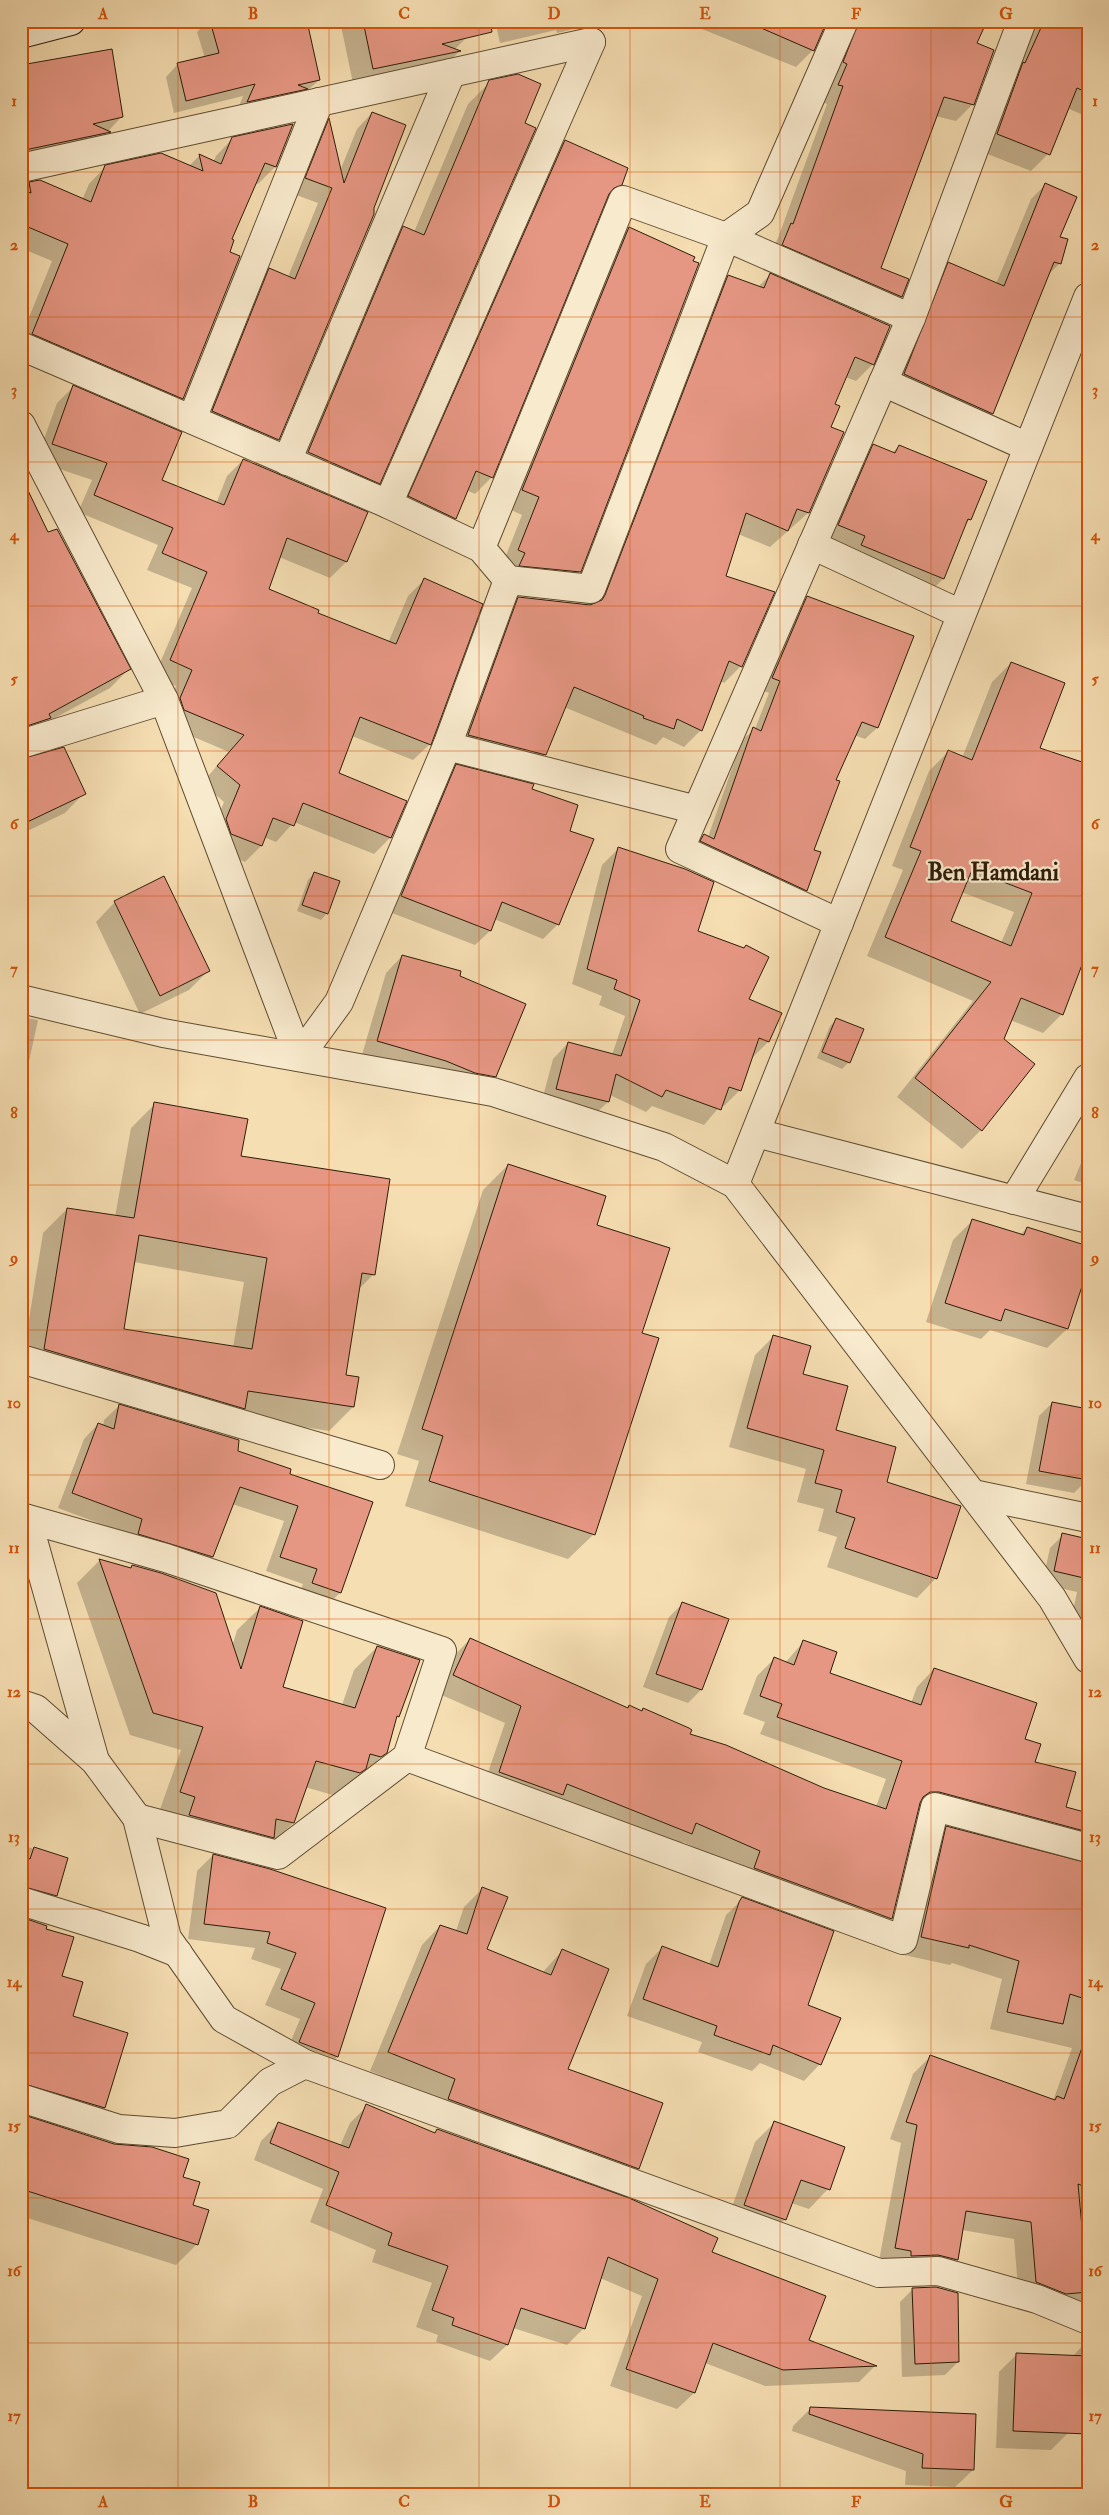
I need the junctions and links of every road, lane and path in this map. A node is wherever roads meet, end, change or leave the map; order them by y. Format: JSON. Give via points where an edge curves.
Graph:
{"nodes":[{"id":1,"x":71,"y":21,"type":"edge"},
{"id":2,"x":844,"y":21,"type":"edge"},
{"id":3,"x":1022,"y":21,"type":"edge"},
{"id":4,"x":21,"y":34,"type":"edge"},
{"id":5,"x":451,"y":73,"type":"junction"},
{"id":6,"x":319,"y":102,"type":"junction"},
{"id":7,"x":21,"y":168,"type":"edge"},
{"id":8,"x":726,"y":237,"type":"junction"},
{"id":9,"x":1088,"y":296,"type":"edge"},
{"id":10,"x":912,"y":318,"type":"junction"},
{"id":11,"x":21,"y":346,"type":"edge"},
{"id":12,"x":883,"y":382,"type":"junction"},
{"id":13,"x":192,"y":419,"type":"junction"},
{"id":14,"x":21,"y":425,"type":"edge"},
{"id":15,"x":1028,"y":447,"type":"junction"},
{"id":16,"x":287,"y":461,"type":"junction"},
{"id":17,"x":388,"y":504,"type":"junction"},
{"id":18,"x":812,"y":545,"type":"junction"},
{"id":19,"x":481,"y":548,"type":"junction"},
{"id":20,"x":508,"y":580,"type":"junction"},
{"id":21,"x":961,"y":614,"type":"junction"},
{"id":22,"x":164,"y":700,"type":"junction"},
{"id":23,"x":21,"y":744,"type":"edge"},
{"id":24,"x":447,"y":746,"type":"junction"},
{"id":25,"x":697,"y":810,"type":"junction"},
{"id":26,"x":839,"y":923,"type":"junction"},
{"id":27,"x":21,"y":999,"type":"edge"},
{"id":28,"x":300,"y":1057,"type":"junction"},
{"id":29,"x":1088,"y":1078,"type":"edge"},
{"id":30,"x":756,"y":1133,"type":"junction"},
{"id":31,"x":735,"y":1184,"type":"junction"},
{"id":32,"x":1014,"y":1200,"type":"junction"},
{"id":33,"x":1088,"y":1218,"type":"edge"},
{"id":34,"x":21,"y":1358,"type":"edge"},
{"id":35,"x":380,"y":1465,"type":"dead end"},
{"id":36,"x":973,"y":1494,"type":"junction"},
{"id":37,"x":24,"y":1518,"type":"edge"},
{"id":38,"x":1088,"y":1518,"type":"edge"},
{"id":39,"x":1088,"y":1659,"type":"edge"},
{"id":40,"x":21,"y":1704,"type":"edge"},
{"id":41,"x":407,"y":1757,"type":"junction"},
{"id":42,"x":95,"y":1762,"type":"junction"},
{"id":43,"x":137,"y":1818,"type":"junction"},
{"id":44,"x":1088,"y":1848,"type":"edge"},
{"id":45,"x":21,"y":1901,"type":"edge"},
{"id":46,"x":178,"y":1953,"type":"junction"},
{"id":47,"x":305,"y":2064,"type":"junction"},
{"id":48,"x":21,"y":2098,"type":"edge"},
{"id":49,"x":1088,"y":2320,"type":"edge"}],
"edges":[{"from":1,"to":4,"type":"street"},
{"from":2,"to":8,"type":"street","via":[[760,213]]},
{"from":3,"to":10,"type":"street"},
{"from":5,"to":6,"type":"street"},
{"from":5,"to":16,"type":"street"},
{"from":5,"to":17,"type":"street","via":[[591,42]]},
{"from":6,"to":7,"type":"street"},
{"from":6,"to":13,"type":"street"},
{"from":8,"to":10,"type":"street"},
{"from":8,"to":19,"type":"street","via":[[623,200]]},
{"from":8,"to":20,"type":"street","via":[[591,589]]},
{"from":9,"to":15,"type":"street"},
{"from":10,"to":12,"type":"street"},
{"from":11,"to":13,"type":"street"},
{"from":12,"to":15,"type":"street"},
{"from":12,"to":18,"type":"street"},
{"from":13,"to":16,"type":"street"},
{"from":14,"to":22,"type":"street"},
{"from":15,"to":21,"type":"street"},
{"from":16,"to":17,"type":"street"},
{"from":17,"to":19,"type":"street"},
{"from":18,"to":21,"type":"street"},
{"from":18,"to":25,"type":"street"},
{"from":19,"to":20,"type":"street"},
{"from":20,"to":24,"type":"street"},
{"from":21,"to":26,"type":"street"},
{"from":22,"to":23,"type":"street"},
{"from":22,"to":28,"type":"street"},
{"from":24,"to":25,"type":"street"},
{"from":24,"to":28,"type":"street","via":[[338,1002]]},
{"from":25,"to":26,"type":"street","via":[[680,849]]},
{"from":26,"to":30,"type":"street"},
{"from":27,"to":28,"type":"street","via":[[163,1033]]},
{"from":28,"to":31,"type":"street","via":[[493,1092],[664,1147]]},
{"from":29,"to":32,"type":"street"},
{"from":30,"to":31,"type":"street"},
{"from":30,"to":32,"type":"street"},
{"from":31,"to":36,"type":"street"},
{"from":32,"to":33,"type":"street"},
{"from":34,"to":35,"type":"street"},
{"from":36,"to":38,"type":"street"},
{"from":36,"to":39,"type":"street","via":[[1052,1598]]},
{"from":37,"to":41,"type":"street","via":[[166,1558],[442,1651]]},
{"from":37,"to":42,"type":"street"},
{"from":40,"to":42,"type":"street","via":[[36,1709]]},
{"from":41,"to":43,"type":"street","via":[[278,1855]]},
{"from":41,"to":44,"type":"street","via":[[903,1940],[936,1807]]},
{"from":42,"to":43,"type":"street"},
{"from":43,"to":46,"type":"street","via":[[167,1938]]},
{"from":45,"to":46,"type":"street"},
{"from":46,"to":47,"type":"street","via":[[224,2019]]},
{"from":47,"to":48,"type":"street","via":[[270,2082],[228,2124],[175,2133],[119,2129]]},
{"from":47,"to":49,"type":"street","via":[[879,2273],[938,2271],[1037,2299]]}]}
